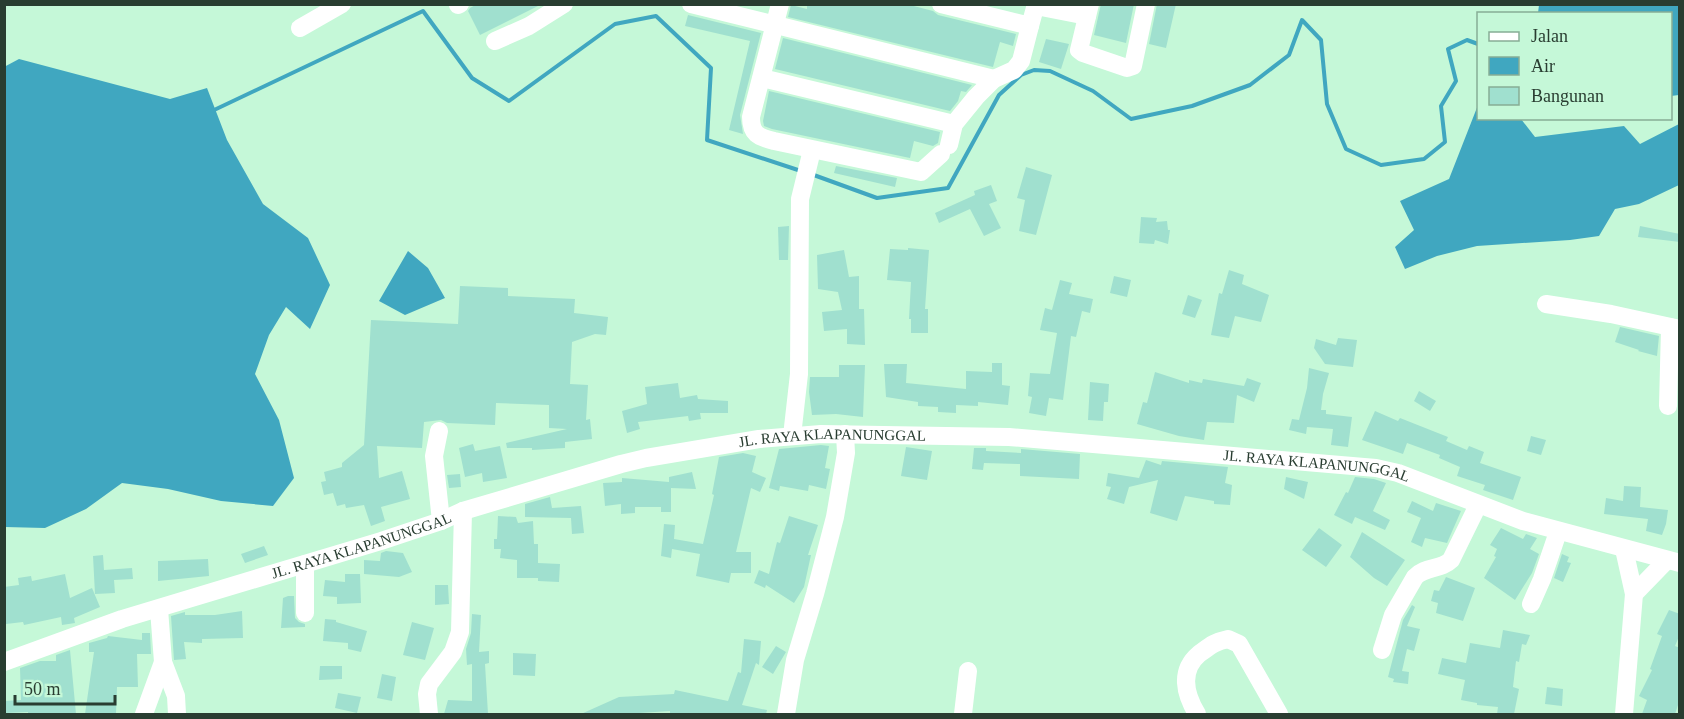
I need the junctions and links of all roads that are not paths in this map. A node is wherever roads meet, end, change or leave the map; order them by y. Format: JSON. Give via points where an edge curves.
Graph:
{"nodes":[{"id":1,"x":342,"y":4,"type":"edge"},
{"id":2,"x":564,"y":4,"type":"edge"},
{"id":3,"x":692,"y":4,"type":"edge"},
{"id":4,"x":780,"y":4,"type":"edge"},
{"id":5,"x":941,"y":4,"type":"edge"},
{"id":6,"x":1146,"y":4,"type":"edge"},
{"id":7,"x":1036,"y":5,"type":"edge"},
{"id":8,"x":1088,"y":10,"type":"edge"},
{"id":9,"x":774,"y":25,"type":"junction"},
{"id":10,"x":1030,"y":26,"type":"junction"},
{"id":11,"x":300,"y":28,"type":"dead end"},
{"id":12,"x":495,"y":41,"type":"dead end"},
{"id":13,"x":762,"y":78,"type":"junction"},
{"id":14,"x":994,"y":79,"type":"junction"},
{"id":15,"x":954,"y":124,"type":"junction"},
{"id":16,"x":810,"y":156,"type":"junction"},
{"id":17,"x":1546,"y":304,"type":"dead end"},
{"id":18,"x":1675,"y":328,"type":"edge"},
{"id":19,"x":1668,"y":406,"type":"dead end"},
{"id":20,"x":439,"y":431,"type":"dead end"},
{"id":21,"x":845,"y":434,"type":"junction"},
{"id":22,"x":792,"y":436,"type":"junction"},
{"id":23,"x":1478,"y":505,"type":"junction"},
{"id":24,"x":463,"y":511,"type":"junction"},
{"id":25,"x":441,"y":521,"type":"junction"},
{"id":26,"x":1558,"y":532,"type":"junction"},
{"id":27,"x":1624,"y":549,"type":"junction"},
{"id":28,"x":1673,"y":562,"type":"edge"},
{"id":29,"x":305,"y":564,"type":"junction"},
{"id":30,"x":1634,"y":594,"type":"junction"},
{"id":31,"x":1531,"y":604,"type":"dead end"},
{"id":32,"x":159,"y":609,"type":"junction"},
{"id":33,"x":305,"y":613,"type":"dead end"},
{"id":34,"x":1382,"y":650,"type":"dead end"},
{"id":35,"x":4,"y":662,"type":"edge"},
{"id":36,"x":163,"y":662,"type":"junction"},
{"id":37,"x":968,"y":671,"type":"dead end"},
{"id":38,"x":144,"y":714,"type":"edge"},
{"id":39,"x":177,"y":714,"type":"edge"},
{"id":40,"x":429,"y":714,"type":"edge"},
{"id":41,"x":786,"y":714,"type":"edge"},
{"id":42,"x":963,"y":714,"type":"edge"},
{"id":43,"x":1197,"y":714,"type":"edge"},
{"id":44,"x":1279,"y":714,"type":"edge"},
{"id":45,"x":1624,"y":714,"type":"edge"}],
"edges":[{"from":1,"to":11,"type":"street"},
{"from":2,"to":12,"type":"street"},
{"from":3,"to":9,"type":"street"},
{"from":4,"to":9,"type":"street"},
{"from":5,"to":10,"type":"street"},
{"from":6,"to":8,"type":"street","via":[[1131,68],[1079,50]]},
{"from":7,"to":8,"type":"street"},
{"from":7,"to":10,"type":"street"},
{"from":9,"to":13,"type":"street"},
{"from":9,"to":14,"type":"street"},
{"from":10,"to":14,"type":"street","via":[[1021,61],[1014,70]]},
{"from":13,"to":15,"type":"street"},
{"from":13,"to":16,"type":"street","via":[[751,117],[754,133]]},
{"from":14,"to":15,"type":"street"},
{"from":15,"to":16,"type":"street","via":[[945,149],[921,172]]},
{"from":16,"to":22,"type":"street","via":[[800,199],[800,374]]},
{"from":17,"to":18,"type":"street"},
{"from":18,"to":19,"type":"street"},
{"from":20,"to":25,"type":"street","via":[[434,456]]},
{"from":21,"to":22,"type":"street","name":"JL. RAYA KLAPANUNGGAL"},
{"from":21,"to":23,"type":"street","name":"JL. RAYA KLAPANUNGGAL","via":[[1009,437],[1376,468]]},
{"from":21,"to":41,"type":"street","via":[[846,453],[836,517],[795,660]]},
{"from":22,"to":24,"type":"street","name":"JL. RAYA KLAPANUNGGAL","via":[[646,458]]},
{"from":23,"to":26,"type":"street","name":"JL. RAYA KLAPANUNGGAL"},
{"from":23,"to":34,"type":"street","via":[[1451,560],[1415,577],[1393,615]]},
{"from":24,"to":25,"type":"street","name":"JL. RAYA KLAPANUNGGAL"},
{"from":24,"to":40,"type":"street","via":[[460,632],[453,652],[429,684]]},
{"from":25,"to":29,"type":"street","name":"JL. RAYA KLAPANUNGGAL"},
{"from":26,"to":27,"type":"street","name":"JL. RAYA KLAPANUNGGAL"},
{"from":26,"to":31,"type":"street"},
{"from":27,"to":28,"type":"street","name":"JL. RAYA KLAPANUNGGAL"},
{"from":27,"to":30,"type":"street"},
{"from":28,"to":30,"type":"street"},
{"from":29,"to":32,"type":"street","name":"JL. RAYA KLAPANUNGGAL"},
{"from":29,"to":33,"type":"street"},
{"from":30,"to":45,"type":"street"},
{"from":32,"to":35,"type":"street","name":"JL. RAYA KLAPANUNGGAL"},
{"from":32,"to":36,"type":"street"},
{"from":36,"to":38,"type":"street"},
{"from":36,"to":39,"type":"street","via":[[176,696]]},
{"from":37,"to":42,"type":"street"},
{"from":43,"to":44,"type":"street","via":[[1185,686],[1186,673],[1191,661],[1214,642],[1228,639],[1239,644]]}]}
